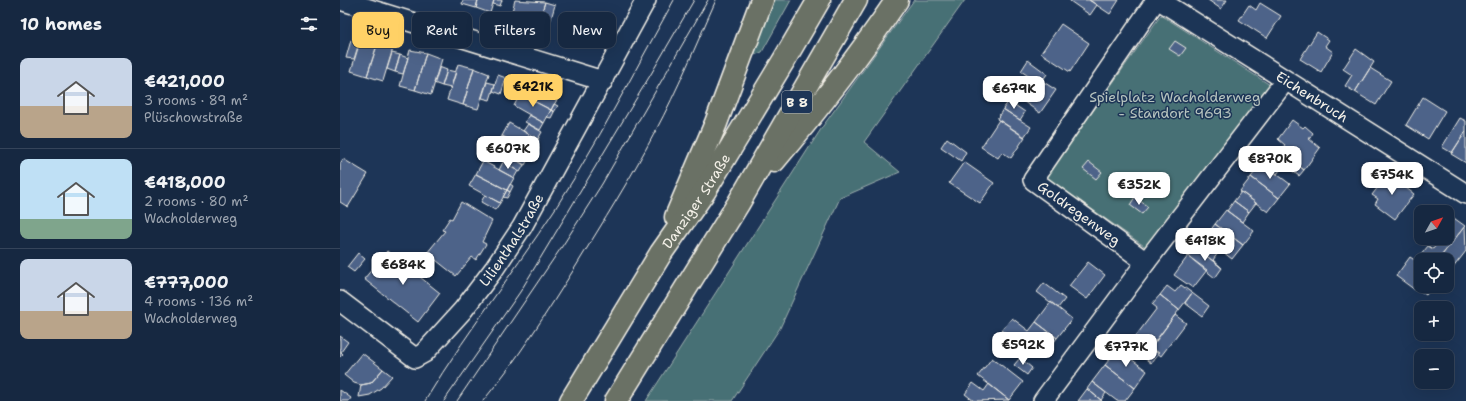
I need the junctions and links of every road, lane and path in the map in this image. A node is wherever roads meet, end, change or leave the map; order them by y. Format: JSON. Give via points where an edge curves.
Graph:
{"nodes":[{"id":1,"x":340,"y":0,"type":"edge"},
{"id":2,"x":646,"y":0,"type":"edge"},
{"id":3,"x":762,"y":0,"type":"edge"},
{"id":4,"x":818,"y":0,"type":"edge"},
{"id":5,"x":856,"y":0,"type":"edge"},
{"id":6,"x":897,"y":0,"type":"edge"},
{"id":7,"x":1157,"y":0,"type":"edge"},
{"id":8,"x":603,"y":81,"type":"junction"},
{"id":9,"x":1285,"y":81,"type":"junction"},
{"id":10,"x":1466,"y":194,"type":"edge"},
{"id":11,"x":738,"y":204,"type":"junction"},
{"id":12,"x":661,"y":253,"type":"junction"},
{"id":13,"x":1146,"y":262,"type":"junction"},
{"id":14,"x":340,"y":301,"type":"edge"},
{"id":15,"x":572,"y":401,"type":"edge"},
{"id":16,"x":616,"y":401,"type":"edge"},
{"id":17,"x":1043,"y":401,"type":"edge"}],
"edges":[{"from":1,"to":8,"type":"street"},
{"from":2,"to":8,"type":"street","name":"Lilienthalstraße"},
{"from":3,"to":12,"type":"highway","via":[[716,123]]},
{"from":4,"to":12,"type":"highway","name":"Danziger Straße","number":"B 8","via":[[704,192]]},
{"from":5,"to":11,"type":"highway","number":"B 8"},
{"from":6,"to":11,"type":"highway","via":[[804,126]]},
{"from":7,"to":9,"type":"street","name":"Eichenbruch"},
{"from":7,"to":13,"type":"street","name":"Goldregenweg","via":[[1033,180]]},
{"from":8,"to":14,"type":"street","name":"Lilienthalstraße","via":[[522,227],[494,269],[424,353],[415,358]]},
{"from":9,"to":10,"type":"street","name":"Eichenbruch"},
{"from":9,"to":13,"type":"street"},
{"from":11,"to":16,"type":"highway","number":"B 8"},
{"from":12,"to":15,"type":"highway","name":"Danziger Straße","number":"B 8"},
{"from":13,"to":17,"type":"street"}]}
